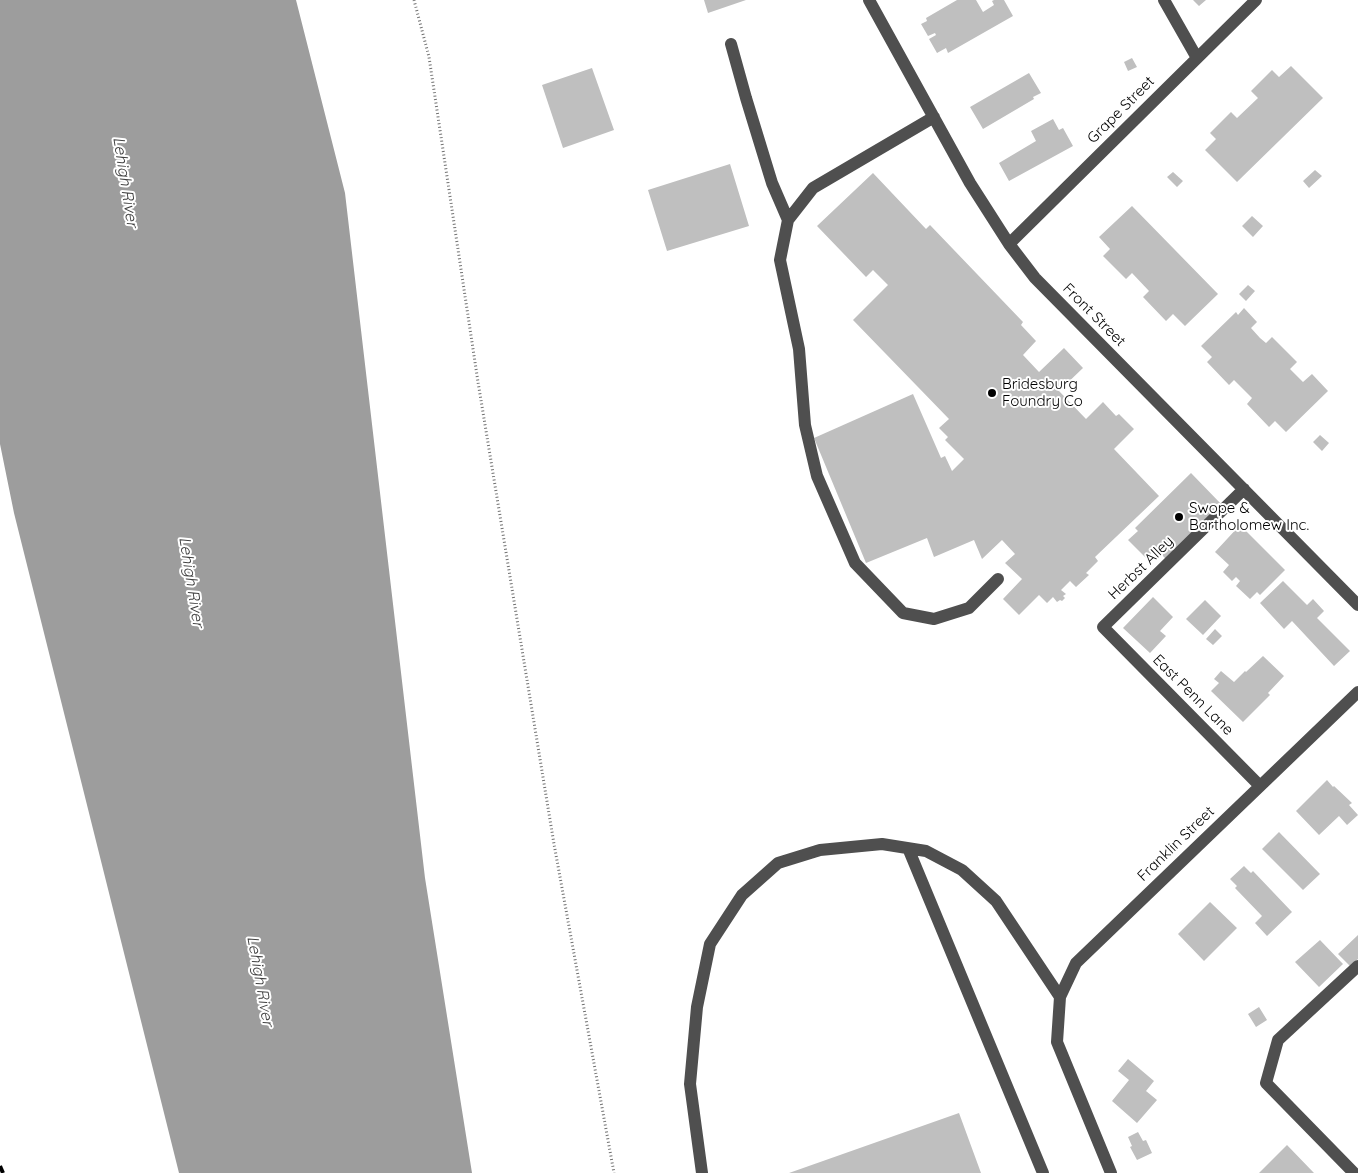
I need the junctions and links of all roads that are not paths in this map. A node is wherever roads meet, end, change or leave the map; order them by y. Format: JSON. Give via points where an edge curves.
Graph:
{"nodes":[{"id":1,"x":869,"y":0,"type":"edge"},
{"id":2,"x":1164,"y":0,"type":"edge"},
{"id":3,"x":1256,"y":0,"type":"edge"},
{"id":4,"x":731,"y":44,"type":"dead end"},
{"id":5,"x":1197,"y":58,"type":"junction"},
{"id":6,"x":934,"y":117,"type":"junction"},
{"id":7,"x":788,"y":220,"type":"junction"},
{"id":8,"x":1009,"y":244,"type":"junction"},
{"id":9,"x":1244,"y":489,"type":"junction"},
{"id":10,"x":998,"y":579,"type":"dead end"},
{"id":11,"x":1358,"y":605,"type":"edge"},
{"id":12,"x":1103,"y":627,"type":"joint"},
{"id":13,"x":1358,"y":692,"type":"edge"},
{"id":14,"x":1260,"y":786,"type":"junction"},
{"id":15,"x":908,"y":848,"type":"junction"},
{"id":16,"x":1358,"y":966,"type":"edge"},
{"id":17,"x":1060,"y":996,"type":"junction"},
{"id":18,"x":702,"y":1173,"type":"edge"},
{"id":19,"x":1043,"y":1173,"type":"edge"},
{"id":20,"x":1111,"y":1173,"type":"edge"},
{"id":21,"x":1354,"y":1173,"type":"edge"}],
"edges":[{"from":1,"to":6,"type":"street","name":"Front Street"},
{"from":2,"to":5,"type":"street"},
{"from":3,"to":5,"type":"street","name":"Grape Street"},
{"from":4,"to":7,"type":"street","via":[[772,183]]},
{"from":5,"to":8,"type":"street","name":"Grape Street"},
{"from":6,"to":7,"type":"street","via":[[814,188]]},
{"from":6,"to":8,"type":"street","name":"Front Street","via":[[970,183]]},
{"from":7,"to":10,"type":"street","via":[[780,260],[799,349],[805,425],[817,476],[855,563],[903,613],[934,619],[969,608]]},
{"from":8,"to":9,"type":"street","name":"Front Street","via":[[1035,278]]},
{"from":9,"to":11,"type":"street","name":"Front Street"},
{"from":9,"to":12,"type":"street","name":"Herbst Alley"},
{"from":12,"to":14,"type":"street","name":"East Penn Lane"},
{"from":13,"to":14,"type":"street","name":"Franklin Street"},
{"from":14,"to":17,"type":"street","name":"Franklin Street","via":[[1076,963]]},
{"from":15,"to":17,"type":"street","via":[[926,851],[962,870],[996,901]]},
{"from":15,"to":18,"type":"street","via":[[882,844],[820,850],[778,863],[742,895],[710,944],[697,1007],[690,1084]]},
{"from":15,"to":19,"type":"street"},
{"from":16,"to":21,"type":"street","via":[[1278,1040],[1266,1083]]},
{"from":17,"to":20,"type":"street","name":"Franklin Street","via":[[1057,1042]]}]}
